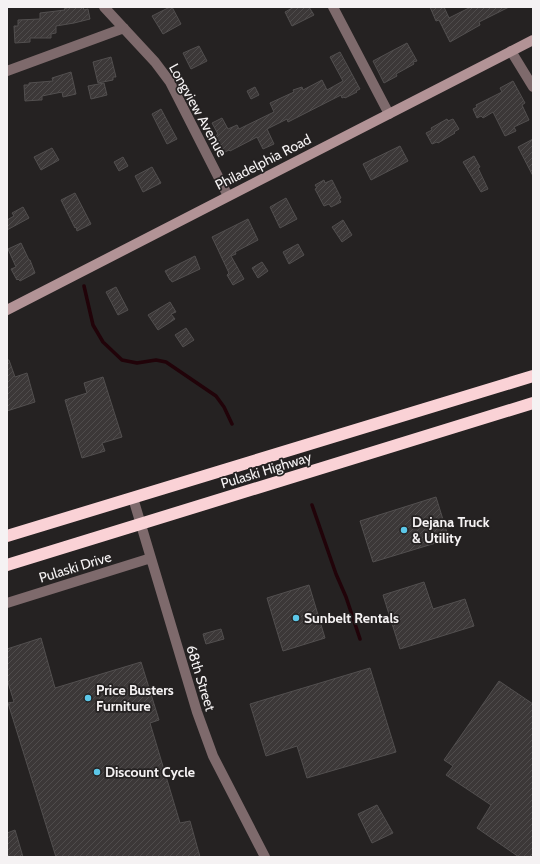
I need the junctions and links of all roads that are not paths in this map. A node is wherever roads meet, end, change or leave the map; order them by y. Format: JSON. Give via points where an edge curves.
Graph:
{"nodes":[{"id":1,"x":333,"y":7,"type":"edge"},
{"id":2,"x":110,"y":8,"type":"edge"},
{"id":3,"x":124,"y":28,"type":"junction"},
{"id":4,"x":533,"y":40,"type":"edge"},
{"id":5,"x":511,"y":51,"type":"junction"},
{"id":6,"x":7,"y":71,"type":"edge"},
{"id":7,"x":533,"y":87,"type":"edge"},
{"id":8,"x":389,"y":114,"type":"junction"},
{"id":9,"x":228,"y":196,"type":"junction"},
{"id":10,"x":7,"y":310,"type":"edge"},
{"id":11,"x":533,"y":376,"type":"edge"},
{"id":12,"x":533,"y":403,"type":"edge"},
{"id":13,"x":133,"y":498,"type":"junction"},
{"id":14,"x":140,"y":524,"type":"junction"},
{"id":15,"x":7,"y":536,"type":"edge"},
{"id":16,"x":151,"y":558,"type":"junction"},
{"id":17,"x":7,"y":565,"type":"edge"},
{"id":18,"x":7,"y":603,"type":"edge"},
{"id":19,"x":265,"y":857,"type":"edge"}],
"edges":[{"from":1,"to":8,"type":"street"},
{"from":2,"to":3,"type":"street","name":"Longview Avenue"},
{"from":3,"to":6,"type":"street"},
{"from":3,"to":9,"type":"street","name":"Longview Avenue","via":[[170,82]]},
{"from":4,"to":5,"type":"main road","name":"Philadelphia Road"},
{"from":5,"to":7,"type":"street"},
{"from":5,"to":8,"type":"main road","name":"Philadelphia Road"},
{"from":8,"to":9,"type":"main road","name":"Philadelphia Road"},
{"from":9,"to":10,"type":"main road","name":"Philadelphia Road"},
{"from":11,"to":13,"type":"highway","name":"Pulaski Highway"},
{"from":12,"to":14,"type":"highway","name":"Pulaski Highway"},
{"from":13,"to":14,"type":"street","name":"68th Street"},
{"from":13,"to":15,"type":"highway","name":"Pulaski Highway"},
{"from":14,"to":16,"type":"street","name":"68th Street"},
{"from":14,"to":17,"type":"highway","name":"Pulaski Highway"},
{"from":16,"to":18,"type":"street","name":"Pulaski Drive"},
{"from":16,"to":19,"type":"street","name":"68th Street","via":[[189,690],[213,756]]}]}
